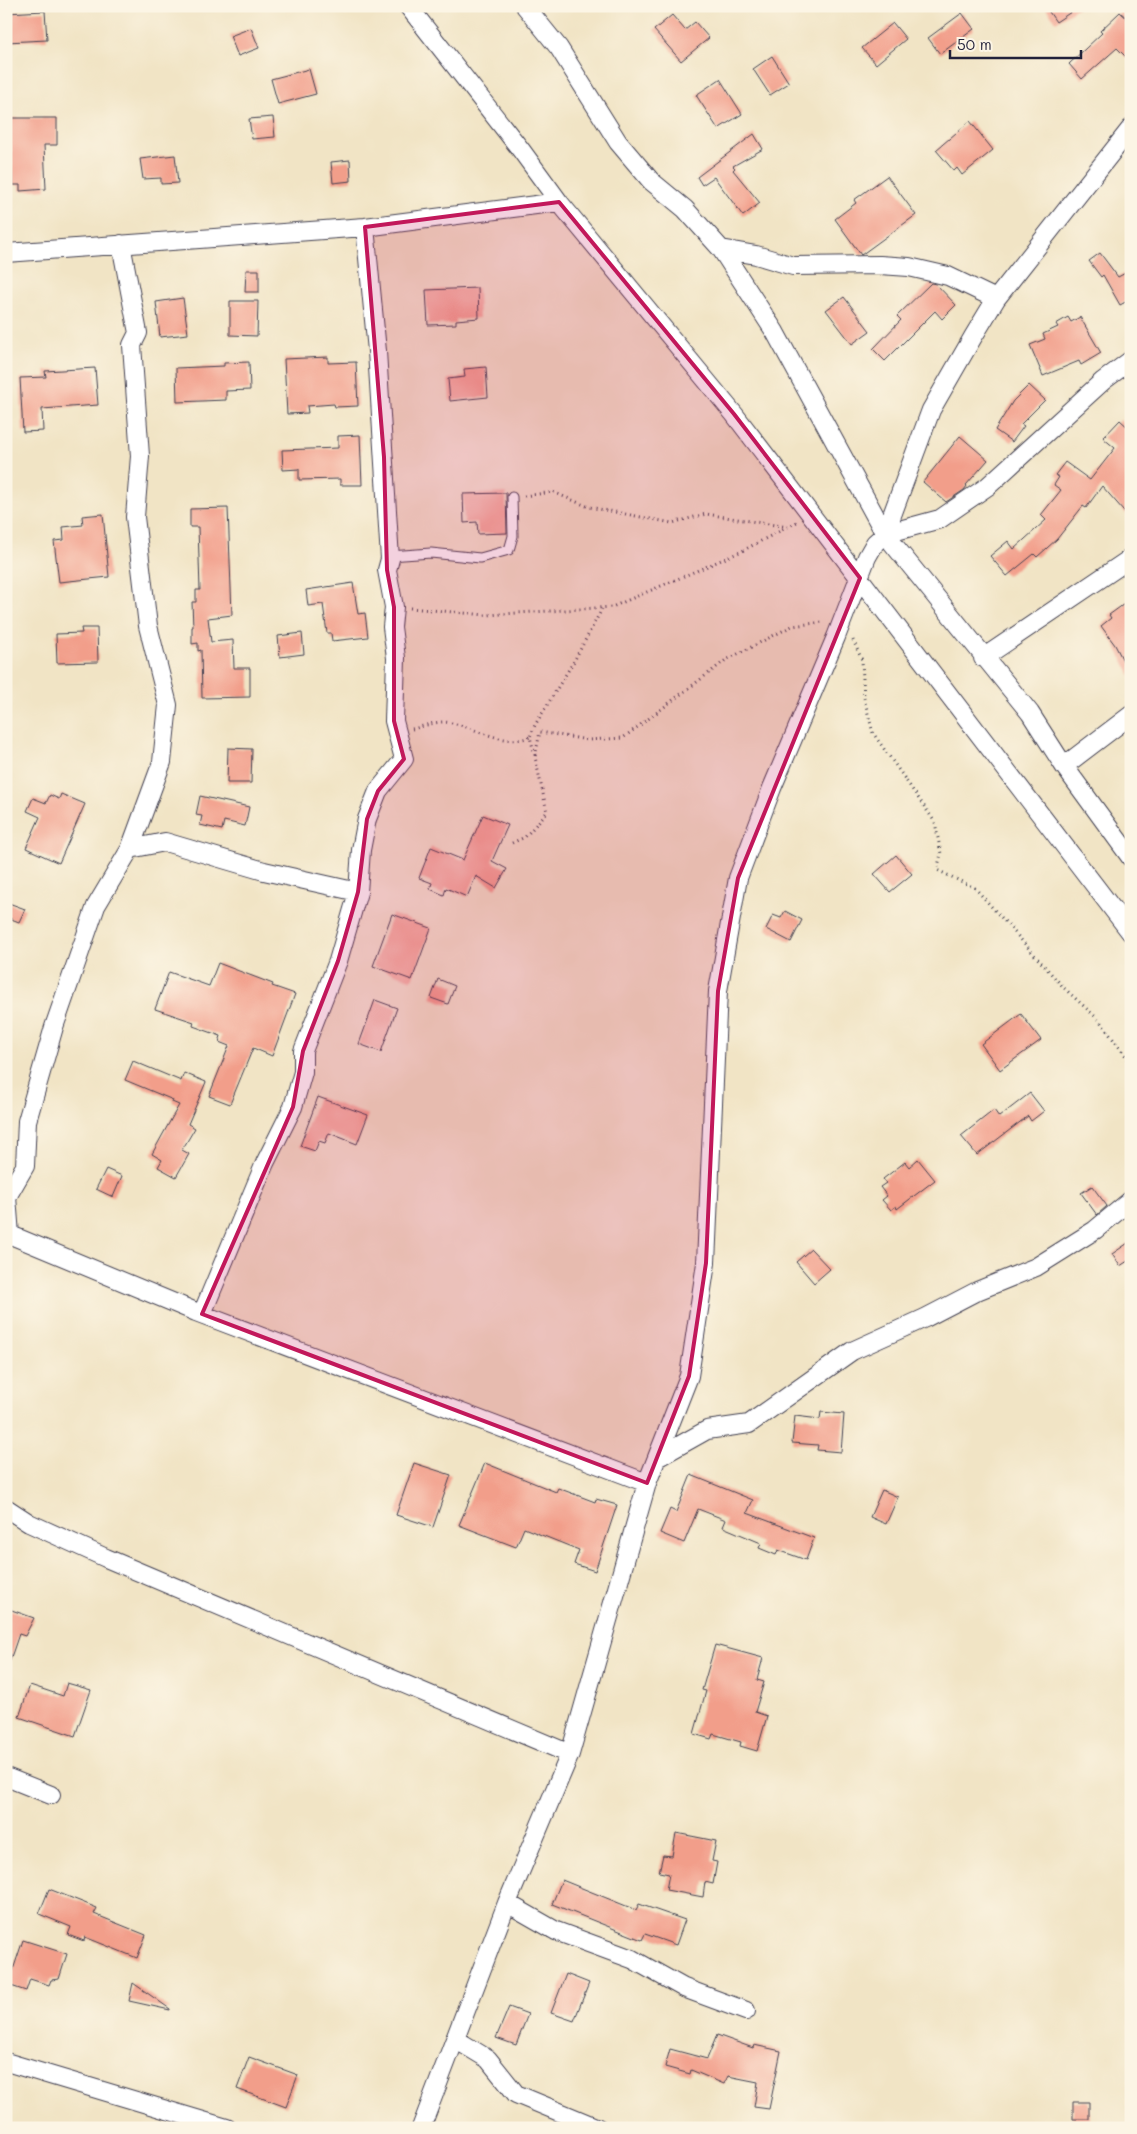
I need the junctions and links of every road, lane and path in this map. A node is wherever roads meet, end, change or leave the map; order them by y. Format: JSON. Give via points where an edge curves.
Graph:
{"nodes":[{"id":1,"x":408,"y":6,"type":"edge"},
{"id":2,"x":525,"y":6,"type":"edge"},
{"id":3,"x":1131,"y":128,"type":"edge"},
{"id":4,"x":559,"y":202,"type":"junction"},
{"id":5,"x":365,"y":227,"type":"junction"},
{"id":6,"x":122,"y":244,"type":"junction"},
{"id":7,"x":721,"y":249,"type":"junction"},
{"id":8,"x":6,"y":253,"type":"edge"},
{"id":9,"x":996,"y":299,"type":"junction"},
{"id":10,"x":1131,"y":360,"type":"edge"},
{"id":11,"x":512,"y":497,"type":"joint"},
{"id":12,"x":810,"y":514,"type":"junction"},
{"id":13,"x":789,"y":527,"type":"junction"},
{"id":14,"x":884,"y":534,"type":"junction"},
{"id":15,"x":390,"y":556,"type":"junction"},
{"id":16,"x":1131,"y":558,"type":"edge"},
{"id":17,"x":860,"y":578,"type":"junction"},
{"id":18,"x":394,"y":606,"type":"junction"},
{"id":19,"x":602,"y":608,"type":"junction"},
{"id":20,"x":844,"y":619,"type":"junction"},
{"id":21,"x":983,"y":658,"type":"junction"},
{"id":22,"x":1131,"y":715,"type":"edge"},
{"id":23,"x":397,"y":730,"type":"junction"},
{"id":24,"x":530,"y":737,"type":"junction"},
{"id":25,"x":535,"y":757,"type":"junction"},
{"id":26,"x":1064,"y":766,"type":"junction"},
{"id":27,"x":512,"y":842,"type":"dead end"},
{"id":28,"x":130,"y":849,"type":"junction"},
{"id":29,"x":1131,"y":858,"type":"edge"},
{"id":30,"x":358,"y":892,"type":"junction"},
{"id":31,"x":1131,"y":933,"type":"edge"},
{"id":32,"x":1131,"y":1063,"type":"edge"},
{"id":33,"x":1131,"y":1200,"type":"edge"},
{"id":34,"x":8,"y":1234,"type":"edge"},
{"id":35,"x":202,"y":1314,"type":"junction"},
{"id":36,"x":657,"y":1458,"type":"junction"},
{"id":37,"x":647,"y":1483,"type":"junction"},
{"id":38,"x":6,"y":1508,"type":"edge"},
{"id":39,"x":570,"y":1754,"type":"junction"},
{"id":40,"x":6,"y":1777,"type":"edge"},
{"id":41,"x":51,"y":1795,"type":"dead end"},
{"id":42,"x":507,"y":1903,"type":"junction"},
{"id":43,"x":746,"y":2010,"type":"dead end"},
{"id":44,"x":455,"y":2039,"type":"junction"},
{"id":45,"x":6,"y":2062,"type":"edge"},
{"id":46,"x":227,"y":2128,"type":"edge"},
{"id":47,"x":421,"y":2128,"type":"edge"},
{"id":48,"x":598,"y":2128,"type":"edge"}],
"edges":[{"from":1,"to":4,"type":"street"},
{"from":2,"to":7,"type":"street","via":[[559,48],[618,142],[651,181],[685,209]]},
{"from":3,"to":9,"type":"street"},
{"from":4,"to":5,"type":"street"},
{"from":4,"to":12,"type":"street","via":[[734,414]]},
{"from":5,"to":6,"type":"street"},
{"from":5,"to":15,"type":"street","via":[[377,351]]},
{"from":6,"to":8,"type":"street"},
{"from":6,"to":28,"type":"street","via":[[138,333],[132,345],[140,456],[135,517],[148,626],[168,705],[162,762]]},
{"from":7,"to":9,"type":"street","via":[[793,266],[909,267],[948,276]]},
{"from":7,"to":14,"type":"street","via":[[775,332]]},
{"from":9,"to":14,"type":"street","via":[[931,410]]},
{"from":10,"to":14,"type":"street","via":[[1103,381],[988,486],[940,519]]},
{"from":11,"to":13,"type":"path","via":[[553,492],[589,506],[672,523],[706,514]]},
{"from":11,"to":15,"type":"lane","via":[[512,536],[508,550],[480,558],[431,553]]},
{"from":12,"to":13,"type":"path"},
{"from":12,"to":17,"type":"street"},
{"from":13,"to":19,"type":"path","via":[[740,552],[612,607]]},
{"from":14,"to":17,"type":"street","via":[[867,557]]},
{"from":14,"to":21,"type":"street"},
{"from":15,"to":18,"type":"street","via":[[387,570]]},
{"from":16,"to":21,"type":"street"},
{"from":17,"to":20,"type":"street"},
{"from":17,"to":31,"type":"street"},
{"from":18,"to":19,"type":"path","via":[[486,615]]},
{"from":18,"to":23,"type":"street","via":[[394,721]]},
{"from":19,"to":24,"type":"path"},
{"from":20,"to":25,"type":"path","via":[[792,626],[726,660],[623,738],[588,740],[540,732]]},
{"from":20,"to":32,"type":"path","via":[[862,660],[864,698],[874,733],[935,822],[940,854],[937,870],[975,888],[1064,988],[1100,1020]]},
{"from":20,"to":36,"type":"street","via":[[772,788],[738,878],[718,991],[706,1263],[689,1376]]},
{"from":21,"to":26,"type":"street","via":[[1030,713]]},
{"from":22,"to":26,"type":"street"},
{"from":23,"to":24,"type":"path","via":[[443,722],[501,739]]},
{"from":23,"to":30,"type":"street","via":[[404,759],[378,791],[367,819]]},
{"from":24,"to":25,"type":"path"},
{"from":25,"to":27,"type":"path","via":[[547,812],[525,837]]},
{"from":26,"to":29,"type":"street"},
{"from":28,"to":30,"type":"street","via":[[165,842],[264,871]]},
{"from":28,"to":34,"type":"street","via":[[96,906],[54,1027],[27,1121],[25,1166],[7,1197]]},
{"from":30,"to":35,"type":"street","via":[[338,961],[303,1051],[303,1072],[293,1107],[265,1163]]},
{"from":33,"to":36,"type":"street","via":[[1095,1230],[1036,1267],[977,1291],[852,1351],[749,1424],[707,1430]]},
{"from":34,"to":35,"type":"street"},
{"from":35,"to":37,"type":"street"},
{"from":36,"to":37,"type":"street"},
{"from":37,"to":39,"type":"street"},
{"from":38,"to":39,"type":"street","via":[[29,1523],[106,1558]]},
{"from":39,"to":42,"type":"street"},
{"from":40,"to":41,"type":"street"},
{"from":42,"to":43,"type":"street","via":[[556,1931],[632,1959],[684,1988]]},
{"from":42,"to":44,"type":"street"},
{"from":44,"to":47,"type":"street"},
{"from":44,"to":48,"type":"street","via":[[488,2058],[516,2094]]},
{"from":45,"to":46,"type":"street"}]}
